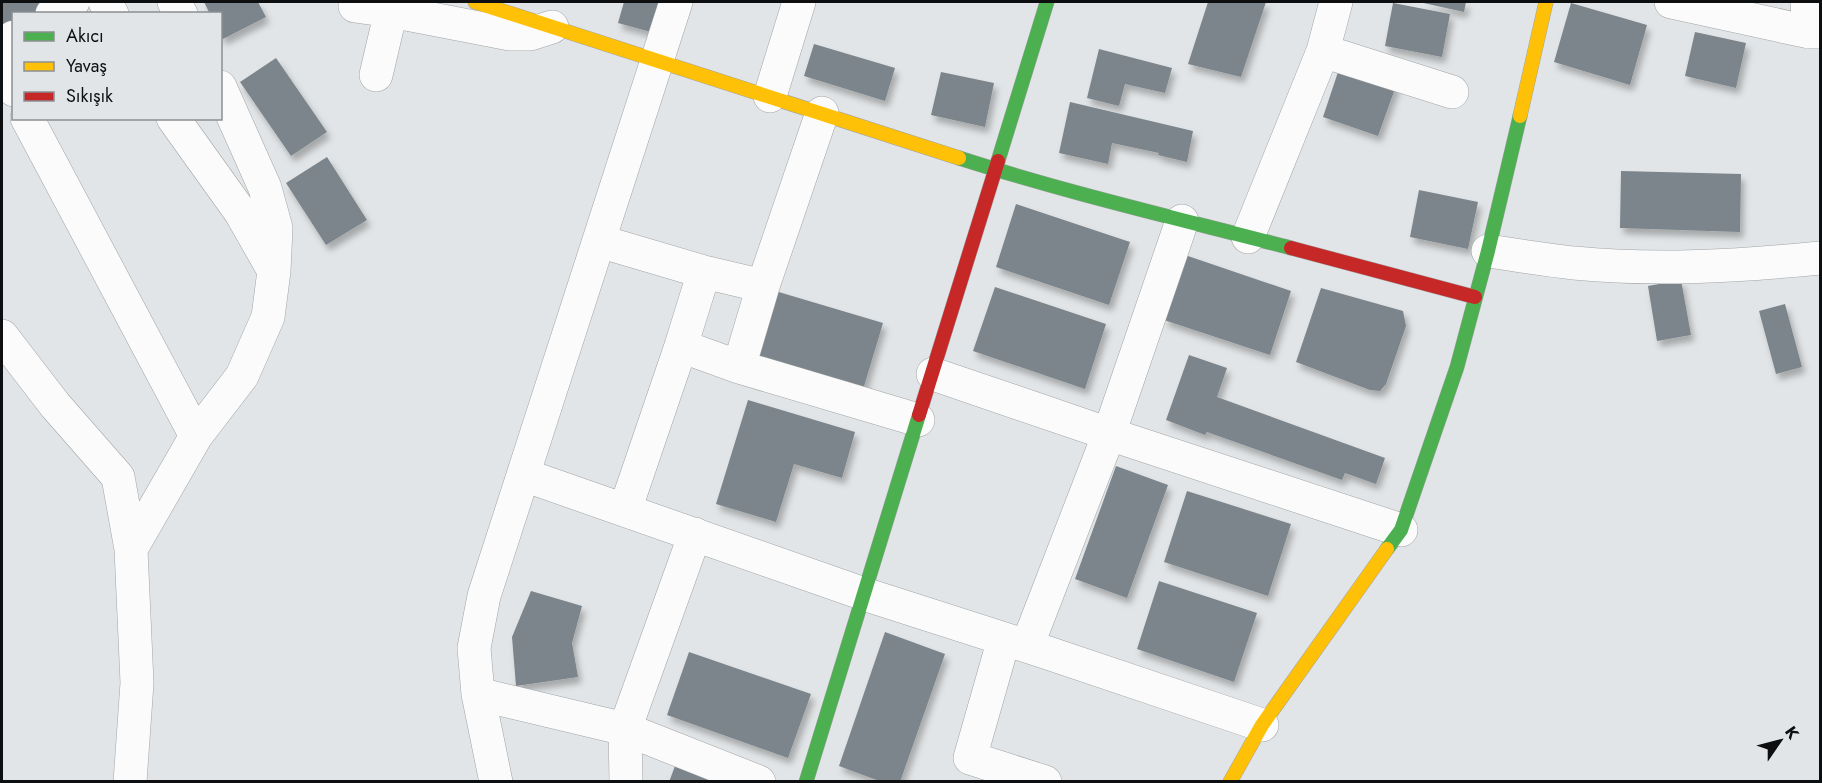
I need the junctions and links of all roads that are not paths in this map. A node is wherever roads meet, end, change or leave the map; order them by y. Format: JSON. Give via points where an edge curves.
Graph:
{"nodes":[{"id":1,"x":73,"y":2,"type":"edge"},
{"id":2,"x":474,"y":2,"type":"edge"},
{"id":3,"x":676,"y":2,"type":"edge"},
{"id":4,"x":799,"y":2,"type":"edge"},
{"id":5,"x":1047,"y":2,"type":"edge"},
{"id":6,"x":1336,"y":2,"type":"edge"},
{"id":7,"x":1546,"y":2,"type":"edge"},
{"id":8,"x":1671,"y":2,"type":"edge"},
{"id":9,"x":355,"y":6,"type":"dead end"},
{"id":10,"x":391,"y":11,"type":"junction"},
{"id":11,"x":56,"y":12,"type":"edge"},
{"id":12,"x":1812,"y":22,"type":"edge"},
{"id":13,"x":552,"y":27,"type":"junction"},
{"id":14,"x":1323,"y":51,"type":"junction"},
{"id":15,"x":658,"y":60,"type":"junction"},
{"id":16,"x":2,"y":64,"type":"edge"},
{"id":17,"x":376,"y":75,"type":"dead end"},
{"id":18,"x":12,"y":86,"type":"edge"},
{"id":19,"x":222,"y":91,"type":"edge"},
{"id":20,"x":1452,"y":92,"type":"dead end"},
{"id":21,"x":770,"y":96,"type":"junction"},
{"id":22,"x":822,"y":113,"type":"junction"},
{"id":23,"x":28,"y":120,"type":"edge"},
{"id":24,"x":174,"y":120,"type":"edge"},
{"id":25,"x":996,"y":170,"type":"junction"},
{"id":26,"x":1182,"y":221,"type":"junction"},
{"id":27,"x":1248,"y":237,"type":"junction"},
{"id":28,"x":599,"y":242,"type":"junction"},
{"id":29,"x":1488,"y":251,"type":"junction"},
{"id":30,"x":1821,"y":258,"type":"edge"},
{"id":31,"x":274,"y":271,"type":"junction"},
{"id":32,"x":704,"y":272,"type":"junction"},
{"id":33,"x":763,"y":286,"type":"junction"},
{"id":34,"x":1475,"y":297,"type":"junction"},
{"id":35,"x":2,"y":336,"type":"edge"},
{"id":36,"x":681,"y":346,"type":"junction"},
{"id":37,"x":740,"y":367,"type":"junction"},
{"id":38,"x":933,"y":374,"type":"junction"},
{"id":39,"x":918,"y":420,"type":"junction"},
{"id":40,"x":1109,"y":434,"type":"junction"},
{"id":41,"x":196,"y":436,"type":"junction"},
{"id":42,"x":524,"y":475,"type":"junction"},
{"id":43,"x":624,"y":510,"type":"junction"},
{"id":44,"x":1401,"y":530,"type":"junction"},
{"id":45,"x":695,"y":534,"type":"junction"},
{"id":46,"x":131,"y":549,"type":"junction"},
{"id":47,"x":864,"y":594,"type":"junction"},
{"id":48,"x":1015,"y":643,"type":"junction"},
{"id":49,"x":478,"y":694,"type":"junction"},
{"id":50,"x":1262,"y":725,"type":"junction"},
{"id":51,"x":625,"y":729,"type":"junction"},
{"id":52,"x":1027,"y":779,"type":"edge"},
{"id":53,"x":130,"y":782,"type":"edge"},
{"id":54,"x":496,"y":782,"type":"edge"},
{"id":55,"x":626,"y":782,"type":"edge"},
{"id":56,"x":759,"y":782,"type":"edge"},
{"id":57,"x":806,"y":782,"type":"edge"},
{"id":58,"x":1230,"y":782,"type":"edge"}],
"edges":[{"from":1,"to":11,"type":"street"},
{"from":2,"to":13,"type":"street"},
{"from":3,"to":15,"type":"street"},
{"from":4,"to":21,"type":"street"},
{"from":5,"to":25,"type":"street"},
{"from":6,"to":14,"type":"street"},
{"from":7,"to":29,"type":"street"},
{"from":8,"to":12,"type":"street"},
{"from":9,"to":10,"type":"street"},
{"from":10,"to":13,"type":"street","via":[[510,34],[530,34]]},
{"from":10,"to":17,"type":"street"},
{"from":13,"to":15,"type":"street"},
{"from":14,"to":20,"type":"street"},
{"from":14,"to":27,"type":"street"},
{"from":15,"to":21,"type":"street"},
{"from":15,"to":28,"type":"street"},
{"from":16,"to":18,"type":"street"},
{"from":19,"to":31,"type":"street","via":[[265,188],[276,228]]},
{"from":21,"to":22,"type":"street"},
{"from":22,"to":25,"type":"street"},
{"from":22,"to":33,"type":"street"},
{"from":23,"to":41,"type":"street"},
{"from":24,"to":31,"type":"street","via":[[241,213]]},
{"from":25,"to":26,"type":"street"},
{"from":25,"to":38,"type":"street"},
{"from":26,"to":27,"type":"street"},
{"from":26,"to":40,"type":"street"},
{"from":27,"to":34,"type":"street"},
{"from":28,"to":32,"type":"street"},
{"from":28,"to":42,"type":"street"},
{"from":29,"to":30,"type":"street","via":[[1630,266],[1699,267]]},
{"from":29,"to":34,"type":"street"},
{"from":31,"to":41,"type":"street","via":[[268,317],[242,376]]},
{"from":32,"to":33,"type":"street"},
{"from":32,"to":36,"type":"street"},
{"from":33,"to":37,"type":"street"},
{"from":34,"to":44,"type":"street","via":[[1457,367]]},
{"from":35,"to":46,"type":"street","via":[[118,477]]},
{"from":36,"to":37,"type":"street"},
{"from":36,"to":43,"type":"street"},
{"from":37,"to":39,"type":"street"},
{"from":38,"to":39,"type":"street"},
{"from":38,"to":40,"type":"street"},
{"from":39,"to":47,"type":"street"},
{"from":40,"to":44,"type":"street"},
{"from":40,"to":48,"type":"street"},
{"from":41,"to":46,"type":"street"},
{"from":42,"to":43,"type":"street"},
{"from":42,"to":49,"type":"street","via":[[484,596],[474,648]]},
{"from":43,"to":45,"type":"street"},
{"from":44,"to":50,"type":"street"},
{"from":45,"to":47,"type":"street"},
{"from":45,"to":51,"type":"street"},
{"from":46,"to":53,"type":"street","via":[[137,683]]},
{"from":47,"to":48,"type":"street"},
{"from":47,"to":57,"type":"street"},
{"from":48,"to":50,"type":"street"},
{"from":48,"to":52,"type":"street","via":[[969,758]]},
{"from":49,"to":51,"type":"street"},
{"from":49,"to":54,"type":"street"},
{"from":50,"to":58,"type":"street"},
{"from":51,"to":55,"type":"street"},
{"from":51,"to":56,"type":"street"}]}
